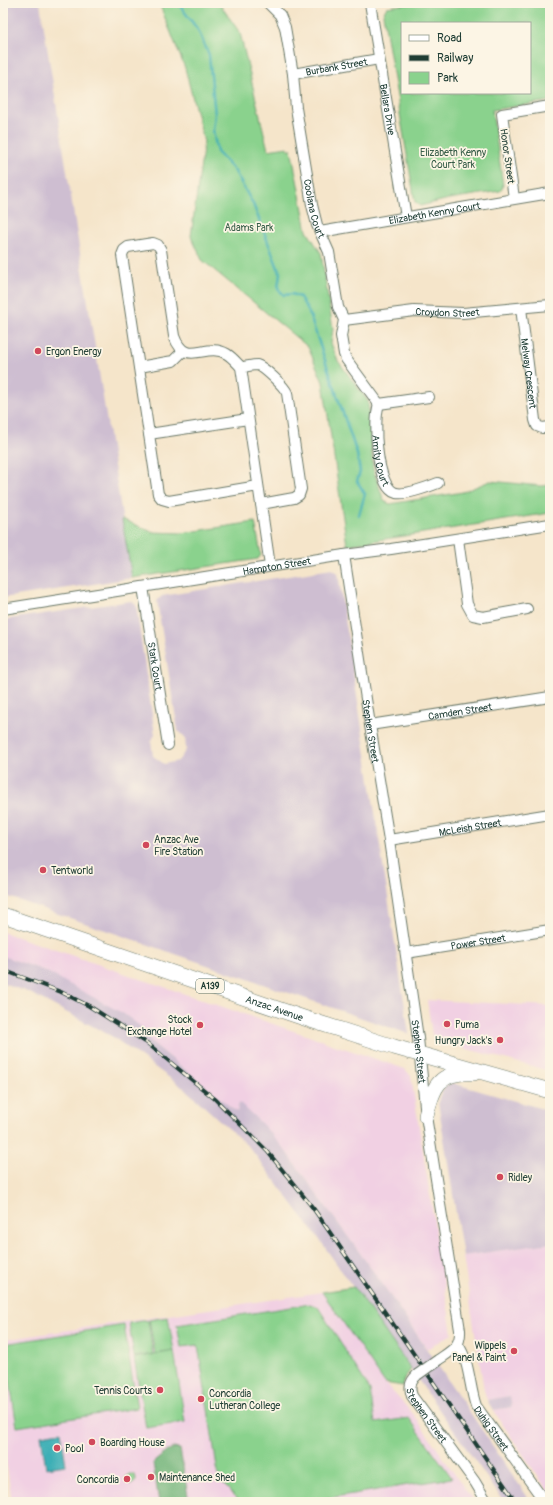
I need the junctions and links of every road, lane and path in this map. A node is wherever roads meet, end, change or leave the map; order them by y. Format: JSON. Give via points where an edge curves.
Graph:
{"nodes":[{"id":1,"x":268,"y":3,"type":"edge"},
{"id":2,"x":370,"y":3,"type":"edge"},
{"id":3,"x":379,"y":59,"type":"junction"},
{"id":4,"x":293,"y":74,"type":"junction"},
{"id":5,"x":550,"y":106,"type":"edge"},
{"id":6,"x":550,"y":193,"type":"edge"},
{"id":7,"x":514,"y":198,"type":"junction"},
{"id":8,"x":406,"y":216,"type":"junction"},
{"id":9,"x":320,"y":232,"type":"junction"},
{"id":10,"x":550,"y":305,"type":"edge"},
{"id":11,"x":521,"y":308,"type":"junction"},
{"id":12,"x":344,"y":320,"type":"junction"},
{"id":13,"x":183,"y":351,"type":"junction"},
{"id":14,"x":139,"y":367,"type":"junction"},
{"id":15,"x":240,"y":367,"type":"junction"},
{"id":16,"x":429,"y":397,"type":"dead end"},
{"id":17,"x":379,"y":404,"type":"junction"},
{"id":18,"x":248,"y":419,"type":"junction"},
{"id":19,"x":550,"y":427,"type":"edge"},
{"id":20,"x":149,"y":434,"type":"junction"},
{"id":21,"x":438,"y":483,"type":"dead end"},
{"id":22,"x":258,"y":486,"type":"junction"},
{"id":23,"x":261,"y":504,"type":"junction"},
{"id":24,"x":550,"y":524,"type":"edge"},
{"id":25,"x":458,"y":539,"type":"junction"},
{"id":26,"x":344,"y":555,"type":"junction"},
{"id":27,"x":270,"y":566,"type":"junction"},
{"id":28,"x":143,"y":587,"type":"junction"},
{"id":29,"x":3,"y":609,"type":"edge"},
{"id":30,"x":527,"y":609,"type":"dead end"},
{"id":31,"x":550,"y":697,"type":"edge"},
{"id":32,"x":370,"y":726,"type":"junction"},
{"id":33,"x":168,"y":745,"type":"dead end"},
{"id":34,"x":550,"y":814,"type":"edge"},
{"id":35,"x":389,"y":840,"type":"junction"},
{"id":36,"x":3,"y":915,"type":"edge"},
{"id":37,"x":550,"y":930,"type":"edge"},
{"id":38,"x":406,"y":952,"type":"junction"},
{"id":39,"x":419,"y":1054,"type":"junction"},
{"id":40,"x":489,"y":1074,"type":"junction"},
{"id":41,"x":550,"y":1091,"type":"edge"},
{"id":42,"x":426,"y":1116,"type":"junction"},
{"id":43,"x":458,"y":1345,"type":"junction"},
{"id":44,"x":487,"y":1502,"type":"edge"},
{"id":45,"x":544,"y":1502,"type":"edge"}],
"edges":[{"from":1,"to":4,"type":"street","name":"Coolana Court","via":[[280,15]]},
{"from":2,"to":3,"type":"street","name":"Bellara Drive"},
{"from":3,"to":4,"type":"street","name":"Burbank Street"},
{"from":3,"to":8,"type":"street","name":"Bellara Drive"},
{"from":4,"to":9,"type":"street","name":"Coolana Court","via":[[312,205]]},
{"from":5,"to":7,"type":"street","name":"Honor Street","via":[[502,114]]},
{"from":6,"to":7,"type":"street","name":"Elizabeth Kenny Court"},
{"from":7,"to":8,"type":"street","name":"Elizabeth Kenny Court"},
{"from":8,"to":9,"type":"street","name":"Elizabeth Kenny Court"},
{"from":9,"to":12,"type":"street","name":"Coolana Court","via":[[329,252],[338,307]]},
{"from":10,"to":11,"type":"street","name":"Croydon Street"},
{"from":11,"to":12,"type":"street","name":"Croydon Street","via":[[463,313],[414,311]]},
{"from":11,"to":19,"type":"street","name":"Melway Crescent","via":[[535,420],[537,426]]},
{"from":12,"to":17,"type":"street","name":"Coolana Court","via":[[341,336],[346,359]]},
{"from":13,"to":14,"type":"street","via":[[173,360]]},
{"from":13,"to":14,"type":"street","via":[[174,336],[161,250],[153,243],[128,247],[122,255]]},
{"from":13,"to":15,"type":"street","via":[[220,351],[228,354]]},
{"from":14,"to":20,"type":"street"},
{"from":15,"to":18,"type":"street"},
{"from":15,"to":23,"type":"street","via":[[257,365],[285,388],[287,393],[301,489],[294,498]]},
{"from":16,"to":17,"type":"street"},
{"from":17,"to":21,"type":"street","name":"Amity Court","via":[[376,419],[380,469],[389,489],[396,493],[423,489]]},
{"from":18,"to":20,"type":"street"},
{"from":18,"to":22,"type":"street"},
{"from":20,"to":22,"type":"street","via":[[158,494],[162,499],[169,501]]},
{"from":22,"to":23,"type":"street"},
{"from":23,"to":27,"type":"street"},
{"from":24,"to":25,"type":"street","name":"Hampton Street"},
{"from":25,"to":26,"type":"street","name":"Hampton Street"},
{"from":25,"to":30,"type":"street","via":[[467,604],[473,615],[483,617]]},
{"from":26,"to":27,"type":"street","name":"Hampton Street"},
{"from":26,"to":32,"type":"street","name":"Stephen Street"},
{"from":27,"to":28,"type":"street","name":"Hampton Street"},
{"from":28,"to":29,"type":"street","name":"Hampton Street"},
{"from":28,"to":33,"type":"street","name":"Stark Court"},
{"from":31,"to":32,"type":"street","name":"Camden Street"},
{"from":32,"to":35,"type":"street","name":"Stephen Street"},
{"from":34,"to":35,"type":"street","name":"McLeish Street"},
{"from":35,"to":38,"type":"street","name":"Stephen Street"},
{"from":36,"to":39,"type":"highway","name":"Anzac Avenue","number":"A139"},
{"from":37,"to":38,"type":"street","name":"Power Street"},
{"from":38,"to":39,"type":"street","name":"Stephen Street"},
{"from":39,"to":40,"type":"highway","name":"Anzac Avenue","number":"A139"},
{"from":39,"to":42,"type":"street","name":"Stephen Street"},
{"from":40,"to":41,"type":"highway","name":"Anzac Avenue","number":"A139"},
{"from":40,"to":42,"type":"highway","via":[[467,1072],[442,1080],[430,1095]]},
{"from":42,"to":43,"type":"street","name":"Stephen Street","via":[[460,1330]]},
{"from":43,"to":44,"type":"street","name":"Stephen Street","bridge":true,"via":[[416,1375],[410,1386],[412,1396]]},
{"from":43,"to":45,"type":"street","name":"Duhig Street","via":[[465,1358],[476,1406]]}]}
